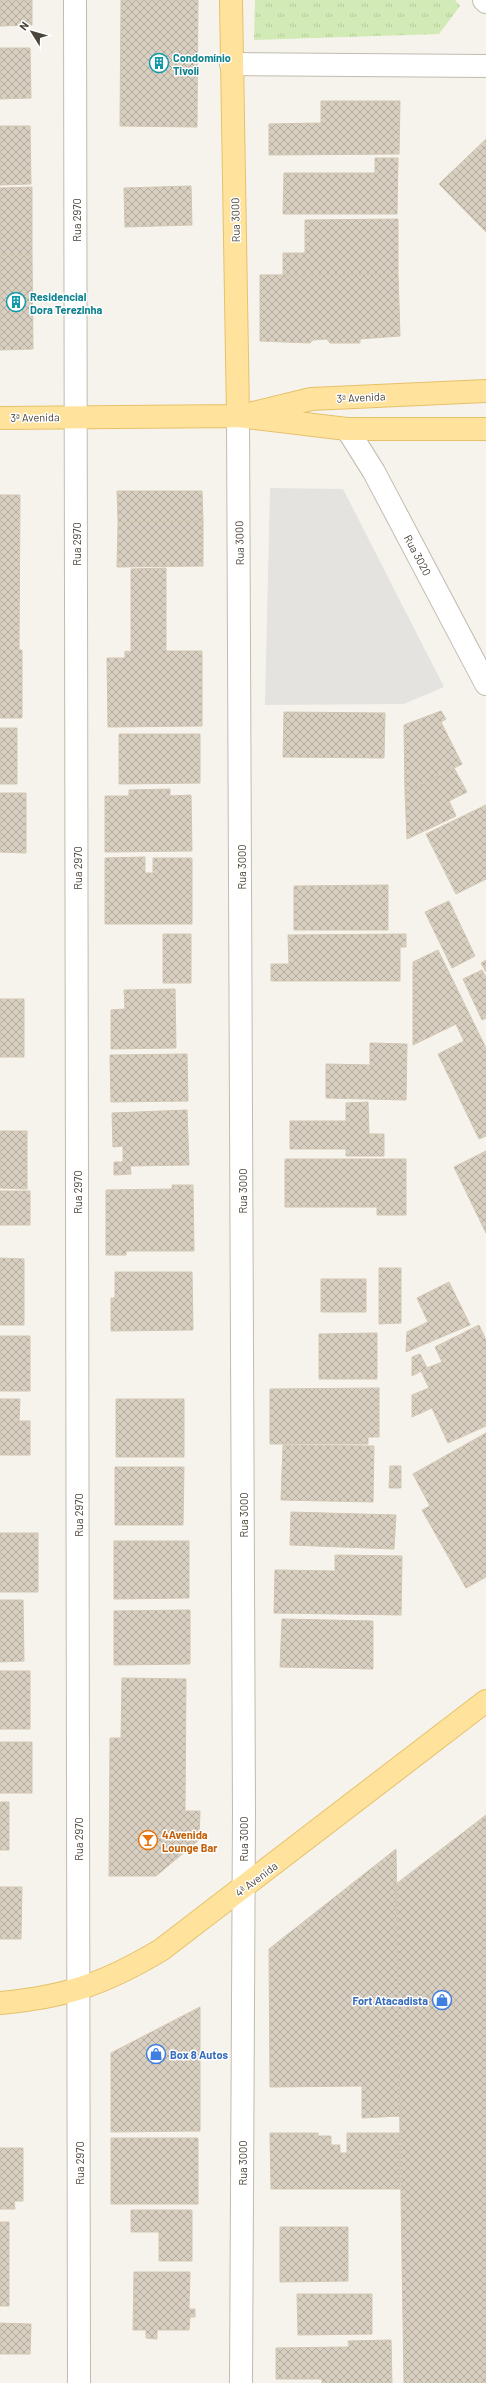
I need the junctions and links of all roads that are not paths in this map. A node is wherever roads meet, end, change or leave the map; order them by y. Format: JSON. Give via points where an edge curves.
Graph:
{"nodes":[{"id":1,"x":75,"y":0,"type":"edge"},
{"id":2,"x":231,"y":0,"type":"edge"},
{"id":3,"x":484,"y":0,"type":"edge"},
{"id":4,"x":486,"y":2,"type":"edge"},
{"id":5,"x":231,"y":64,"type":"junction"},
{"id":6,"x":486,"y":66,"type":"edge"},
{"id":7,"x":486,"y":391,"type":"edge"},
{"id":8,"x":76,"y":416,"type":"junction"},
{"id":9,"x":238,"y":416,"type":"junction"},
{"id":10,"x":0,"y":418,"type":"edge"},
{"id":11,"x":347,"y":429,"type":"junction"},
{"id":12,"x":486,"y":429,"type":"edge"},
{"id":13,"x":486,"y":684,"type":"edge"},
{"id":14,"x":486,"y":1702,"type":"edge"},
{"id":15,"x":243,"y":1889,"type":"junction"},
{"id":16,"x":79,"y":1990,"type":"junction"},
{"id":17,"x":0,"y":2003,"type":"edge"},
{"id":18,"x":79,"y":2383,"type":"edge"},
{"id":19,"x":241,"y":2383,"type":"edge"}],
"edges":[{"from":1,"to":8,"type":"street","name":"Rua 2970"},
{"from":2,"to":5,"type":"main road","name":"Rua 3000"},
{"from":3,"to":4,"type":"street"},
{"from":5,"to":6,"type":"street"},
{"from":5,"to":9,"type":"main road","name":"Rua 3000"},
{"from":7,"to":9,"type":"main road","name":"3ª Avenida","via":[[311,399]]},
{"from":8,"to":9,"type":"main road","name":"3ª Avenida"},
{"from":8,"to":10,"type":"main road","name":"3ª Avenida"},
{"from":8,"to":16,"type":"street","name":"Rua 2970"},
{"from":9,"to":11,"type":"main road","name":"3ª Avenida"},
{"from":9,"to":15,"type":"street","name":"Rua 3000"},
{"from":11,"to":12,"type":"main road","name":"3ª Avenida"},
{"from":11,"to":13,"type":"street","name":"Rua 3020","via":[[374,472]]},
{"from":14,"to":15,"type":"main road","name":"4ª Avenida"},
{"from":15,"to":16,"type":"main road","name":"4ª Avenida","via":[[161,1950],[126,1971]]},
{"from":15,"to":19,"type":"street","name":"Rua 3000"},
{"from":16,"to":17,"type":"main road","name":"4ª Avenida","via":[[40,1999]]},
{"from":16,"to":18,"type":"street","name":"Rua 2970"}]}
